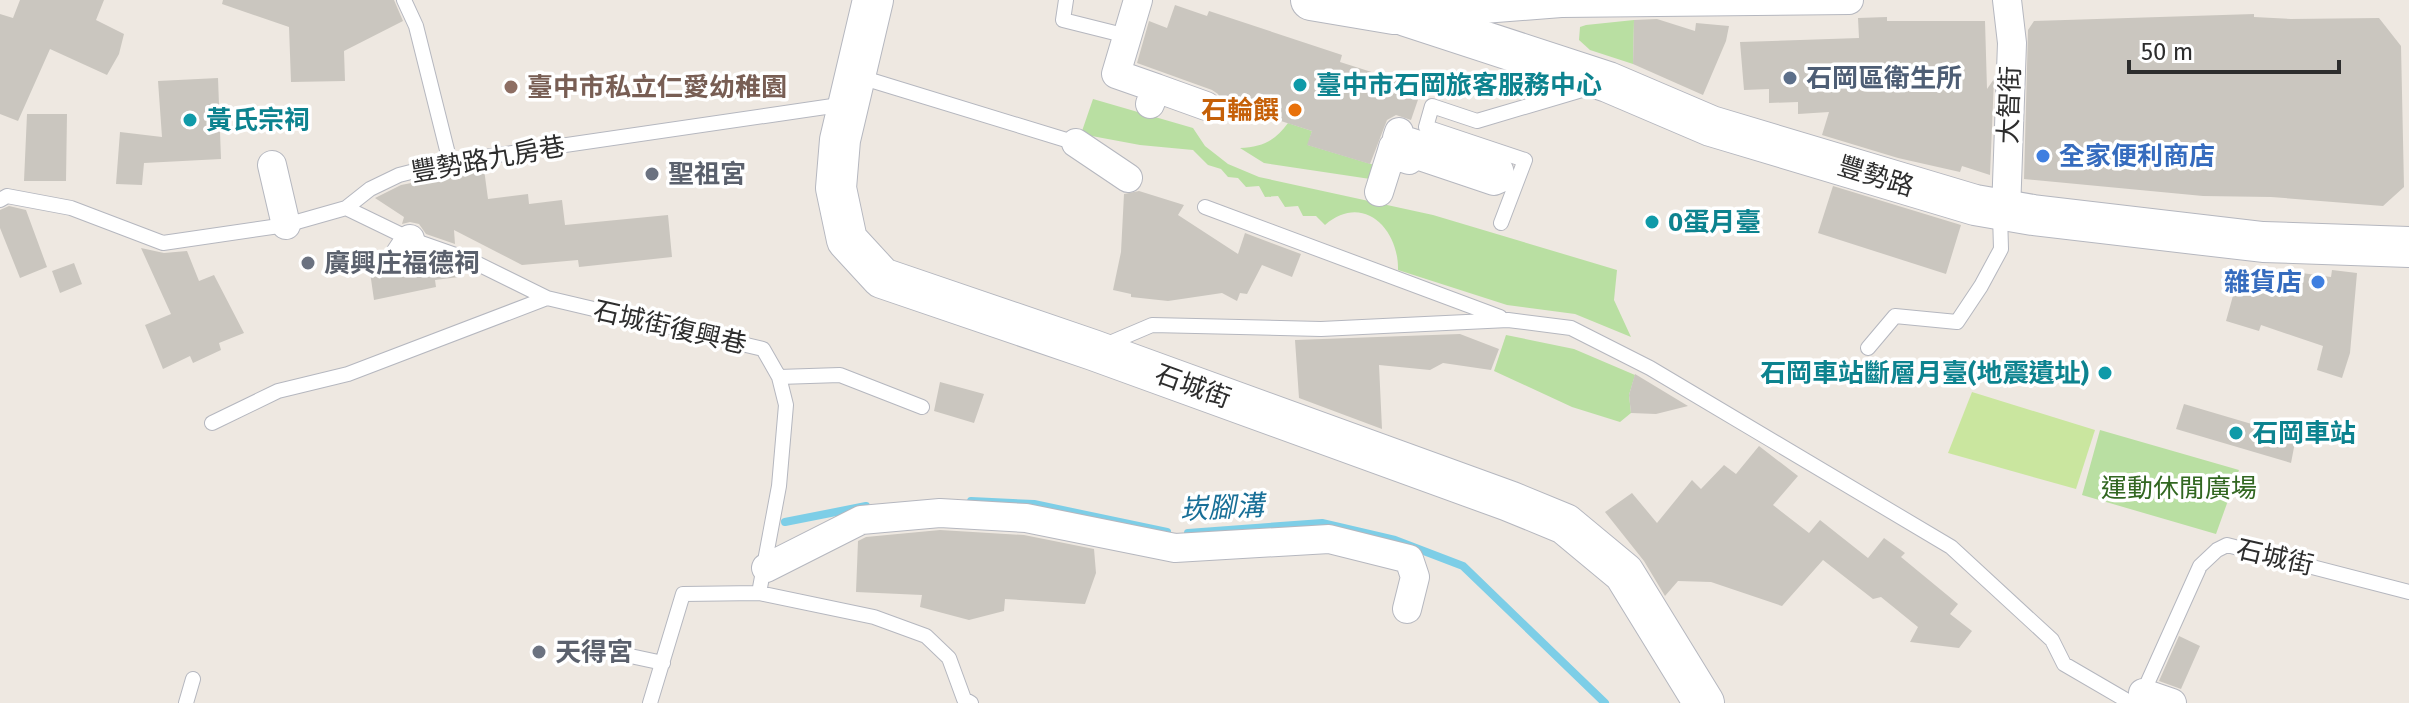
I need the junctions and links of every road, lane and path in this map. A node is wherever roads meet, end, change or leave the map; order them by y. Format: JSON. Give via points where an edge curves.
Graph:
{"nodes":[{"id":1,"x":404,"y":0,"type":"edge"},
{"id":2,"x":873,"y":0,"type":"edge"},
{"id":3,"x":1066,"y":0,"type":"edge"},
{"id":4,"x":1311,"y":0,"type":"edge"},
{"id":5,"x":1366,"y":0,"type":"edge"},
{"id":6,"x":1772,"y":0,"type":"edge"},
{"id":7,"x":1849,"y":0,"type":"edge"},
{"id":8,"x":2007,"y":0,"type":"edge"},
{"id":9,"x":1561,"y":1,"type":"edge"},
{"id":10,"x":1406,"y":16,"type":"junction"},
{"id":11,"x":1136,"y":22,"type":"edge"},
{"id":12,"x":1608,"y":82,"type":"junction"},
{"id":13,"x":853,"y":90,"type":"junction"},
{"id":14,"x":1206,"y":106,"type":"dead end"},
{"id":15,"x":1076,"y":143,"type":"joint"},
{"id":16,"x":450,"y":162,"type":"junction"},
{"id":17,"x":272,"y":165,"type":"dead end"},
{"id":18,"x":1128,"y":178,"type":"dead end"},
{"id":19,"x":1379,"y":192,"type":"dead end"},
{"id":20,"x":1511,"y":197,"type":"junction"},
{"id":21,"x":0,"y":200,"type":"edge"},
{"id":22,"x":1205,"y":207,"type":"dead end"},
{"id":23,"x":346,"y":208,"type":"junction"},
{"id":24,"x":2003,"y":210,"type":"junction"},
{"id":25,"x":1501,"y":223,"type":"dead end"},
{"id":26,"x":286,"y":225,"type":"junction"},
{"id":27,"x":2409,"y":247,"type":"edge"},
{"id":28,"x":547,"y":298,"type":"junction"},
{"id":29,"x":1508,"y":320,"type":"junction"},
{"id":30,"x":1868,"y":348,"type":"dead end"},
{"id":31,"x":1093,"y":350,"type":"junction"},
{"id":32,"x":779,"y":377,"type":"junction"},
{"id":33,"x":922,"y":407,"type":"dead end"},
{"id":34,"x":212,"y":423,"type":"dead end"},
{"id":35,"x":762,"y":580,"type":"junction"},
{"id":36,"x":2409,"y":592,"type":"edge"},
{"id":37,"x":1407,"y":609,"type":"dead end"},
{"id":38,"x":607,"y":651,"type":"dead end"},
{"id":39,"x":663,"y":663,"type":"junction"},
{"id":40,"x":193,"y":679,"type":"dead end"},
{"id":41,"x":2137,"y":700,"type":"edge"},
{"id":42,"x":186,"y":703,"type":"edge"},
{"id":43,"x":650,"y":703,"type":"edge"},
{"id":44,"x":971,"y":703,"type":"edge"},
{"id":45,"x":1704,"y":703,"type":"edge"},
{"id":46,"x":2172,"y":703,"type":"edge"}],
"edges":[{"from":1,"to":16,"type":"lane","via":[[416,26]]},
{"from":2,"to":13,"type":"street","name":"石城街"},
{"from":3,"to":11,"type":"lane","via":[[1063,20]]},
{"from":4,"to":10,"type":"street"},
{"from":5,"to":10,"type":"street","name":"豐勢路"},
{"from":6,"to":7,"type":"street"},
{"from":6,"to":9,"type":"street"},
{"from":8,"to":24,"type":"street","name":"大智街","via":[[2012,43]]},
{"from":9,"to":10,"type":"street"},
{"from":10,"to":12,"type":"street","name":"豐勢路"},
{"from":11,"to":14,"type":"street","via":[[1116,74],[1153,96]]},
{"from":12,"to":20,"type":"lane","via":[[1477,121],[1432,106],[1426,127],[1525,160]]},
{"from":12,"to":24,"type":"street","name":"豐勢路","via":[[1711,126]]},
{"from":13,"to":15,"type":"lane"},
{"from":13,"to":16,"type":"lane","name":"豐勢路九房巷"},
{"from":13,"to":31,"type":"street","name":"石城街","via":[[840,140],[836,188],[847,240],[882,278]]},
{"from":15,"to":18,"type":"street"},
{"from":16,"to":23,"type":"lane","name":"豐勢路九房巷","via":[[399,175]]},
{"from":17,"to":26,"type":"street"},
{"from":19,"to":20,"type":"street","via":[[1395,143]]},
{"from":20,"to":25,"type":"lane"},
{"from":21,"to":26,"type":"lane","name":"豐勢路九房巷","via":[[7,196],[71,208],[163,243]]},
{"from":22,"to":29,"type":"lane"},
{"from":23,"to":26,"type":"lane","name":"豐勢路九房巷"},
{"from":23,"to":28,"type":"lane","name":"石城街復興巷","via":[[405,246],[470,260]]},
{"from":24,"to":27,"type":"street","name":"豐勢路","via":[[2263,242]]},
{"from":24,"to":30,"type":"lane","via":[[2001,249],[1957,322],[1895,316]]},
{"from":28,"to":32,"type":"lane","name":"石城街復興巷","via":[[763,349]]},
{"from":28,"to":34,"type":"lane","via":[[348,374],[278,391]]},
{"from":29,"to":31,"type":"lane","via":[[1321,329],[1152,325]]},
{"from":29,"to":41,"type":"lane","via":[[1571,328],[1650,368],[1951,547],[2052,640],[2064,664]]},
{"from":31,"to":45,"type":"street","name":"石城街","via":[[1565,524],[1624,573]]},
{"from":32,"to":33,"type":"lane","via":[[840,375]]},
{"from":32,"to":35,"type":"lane","name":"石城街復興巷","via":[[786,405],[779,486]]},
{"from":35,"to":37,"type":"street","via":[[861,520],[940,513],[1026,518],[1175,548],[1329,539],[1409,559],[1415,577]]},
{"from":35,"to":39,"type":"lane","via":[[683,594]]},
{"from":35,"to":44,"type":"lane","via":[[926,636],[949,658],[964,699]]},
{"from":36,"to":41,"type":"lane","name":"石城街","via":[[2227,545],[2200,566]]},
{"from":38,"to":39,"type":"lane"},
{"from":39,"to":43,"type":"lane"},
{"from":40,"to":42,"type":"lane"},
{"from":41,"to":46,"type":"street"}]}
